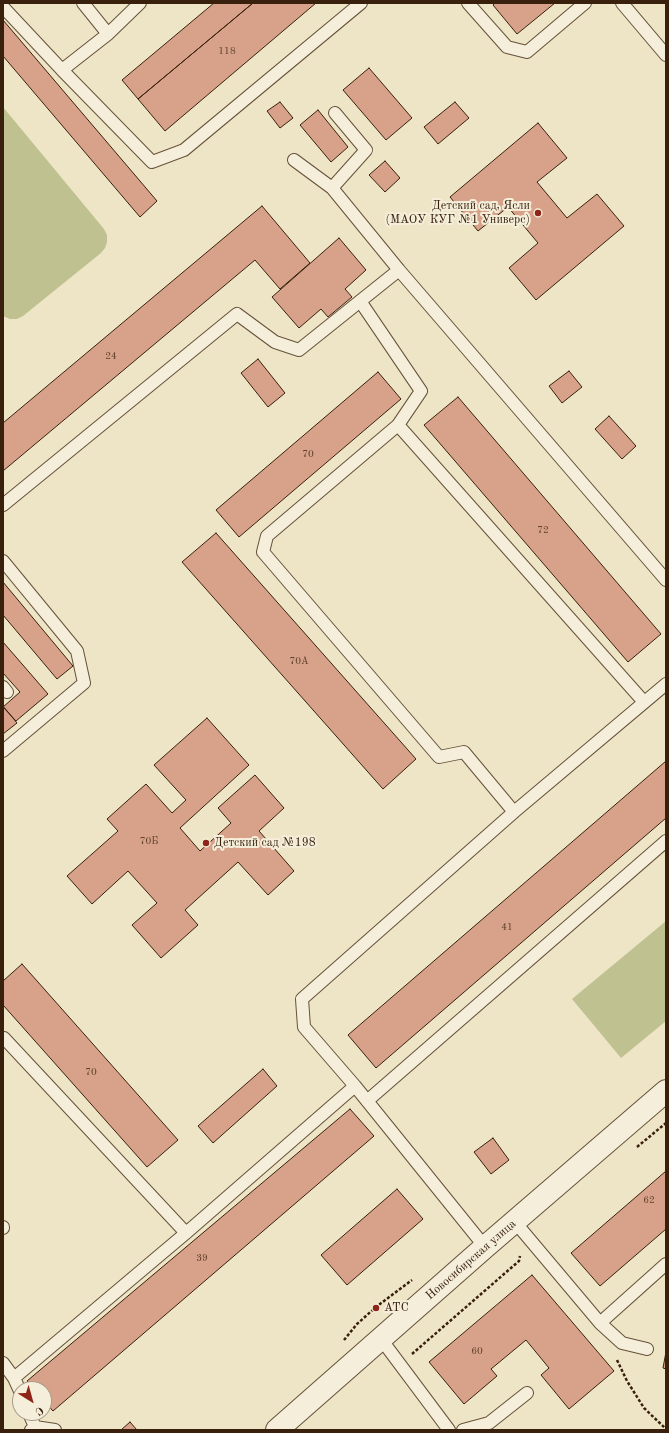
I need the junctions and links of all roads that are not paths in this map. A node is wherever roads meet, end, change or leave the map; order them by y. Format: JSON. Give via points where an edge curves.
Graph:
{"nodes":[{"id":1,"x":83,"y":3,"type":"edge"},
{"id":2,"x":140,"y":3,"type":"edge"},
{"id":3,"x":361,"y":3,"type":"edge"},
{"id":4,"x":468,"y":3,"type":"edge"},
{"id":5,"x":585,"y":3,"type":"edge"},
{"id":6,"x":622,"y":3,"type":"edge"},
{"id":7,"x":3,"y":7,"type":"edge"},
{"id":8,"x":108,"y":34,"type":"junction"},
{"id":9,"x":666,"y":55,"type":"edge"},
{"id":10,"x":62,"y":70,"type":"junction"},
{"id":11,"x":335,"y":113,"type":"dead end"},
{"id":12,"x":294,"y":160,"type":"dead end"},
{"id":13,"x":332,"y":188,"type":"junction"},
{"id":14,"x":399,"y":270,"type":"junction"},
{"id":15,"x":360,"y":301,"type":"junction"},
{"id":16,"x":398,"y":425,"type":"junction"},
{"id":17,"x":3,"y":505,"type":"edge"},
{"id":18,"x":3,"y":561,"type":"edge"},
{"id":19,"x":666,"y":580,"type":"edge"},
{"id":20,"x":666,"y":684,"type":"edge"},
{"id":21,"x":644,"y":702,"type":"junction"},
{"id":22,"x":3,"y":751,"type":"edge"},
{"id":23,"x":514,"y":812,"type":"junction"},
{"id":24,"x":666,"y":841,"type":"edge"},
{"id":25,"x":4,"y":1038,"type":"edge"},
{"id":26,"x":355,"y":1086,"type":"junction"},
{"id":27,"x":666,"y":1091,"type":"edge"},
{"id":28,"x":367,"y":1101,"type":"junction"},
{"id":29,"x":515,"y":1222,"type":"junction"},
{"id":30,"x":186,"y":1233,"type":"junction"},
{"id":31,"x":485,"y":1246,"type":"junction"},
{"id":32,"x":666,"y":1264,"type":"edge"},
{"id":33,"x":600,"y":1323,"type":"junction"},
{"id":34,"x":381,"y":1339,"type":"junction"},
{"id":35,"x":647,"y":1349,"type":"dead end"},
{"id":36,"x":3,"y":1363,"type":"edge"},
{"id":37,"x":14,"y":1378,"type":"junction"},
{"id":38,"x":15,"y":1381,"type":"edge"},
{"id":39,"x":527,"y":1393,"type":"dead end"},
{"id":40,"x":33,"y":1428,"type":"edge"},
{"id":41,"x":54,"y":1430,"type":"edge"},
{"id":42,"x":277,"y":1430,"type":"edge"},
{"id":43,"x":449,"y":1430,"type":"edge"},
{"id":44,"x":463,"y":1430,"type":"edge"}],
"edges":[{"from":1,"to":8,"type":"lane"},
{"from":2,"to":8,"type":"lane"},
{"from":3,"to":10,"type":"lane","via":[[184,150],[152,162]]},
{"from":4,"to":5,"type":"lane","via":[[507,47],[528,52]]},
{"from":6,"to":9,"type":"lane"},
{"from":7,"to":10,"type":"lane"},
{"from":8,"to":10,"type":"lane"},
{"from":11,"to":13,"type":"lane","via":[[366,150]]},
{"from":12,"to":13,"type":"lane"},
{"from":13,"to":14,"type":"lane"},
{"from":14,"to":15,"type":"lane"},
{"from":14,"to":19,"type":"lane"},
{"from":15,"to":16,"type":"lane","via":[[421,391]]},
{"from":15,"to":17,"type":"lane","via":[[299,350],[275,342],[237,314]]},
{"from":16,"to":21,"type":"lane"},
{"from":16,"to":23,"type":"lane","via":[[267,536],[263,552],[439,757],[464,752]]},
{"from":18,"to":22,"type":"lane","via":[[77,651],[84,683]]},
{"from":20,"to":21,"type":"lane"},
{"from":21,"to":23,"type":"lane"},
{"from":23,"to":26,"type":"lane","via":[[302,999],[304,1027]]},
{"from":24,"to":28,"type":"lane"},
{"from":25,"to":30,"type":"lane"},
{"from":26,"to":28,"type":"lane"},
{"from":26,"to":30,"type":"lane"},
{"from":27,"to":29,"type":"street","name":"Новосибирская улица"},
{"from":28,"to":31,"type":"lane"},
{"from":29,"to":31,"type":"lane"},
{"from":29,"to":33,"type":"lane"},
{"from":30,"to":37,"type":"lane"},
{"from":31,"to":34,"type":"street","name":"Новосибирская улица"},
{"from":32,"to":33,"type":"lane"},
{"from":33,"to":35,"type":"lane","via":[[622,1342]]},
{"from":34,"to":42,"type":"street","name":"Новосибирская улица"},
{"from":34,"to":43,"type":"lane"},
{"from":36,"to":37,"type":"lane"},
{"from":37,"to":38,"type":"lane"},
{"from":39,"to":44,"type":"lane","via":[[489,1423]]},
{"from":40,"to":41,"type":"lane"}]}
